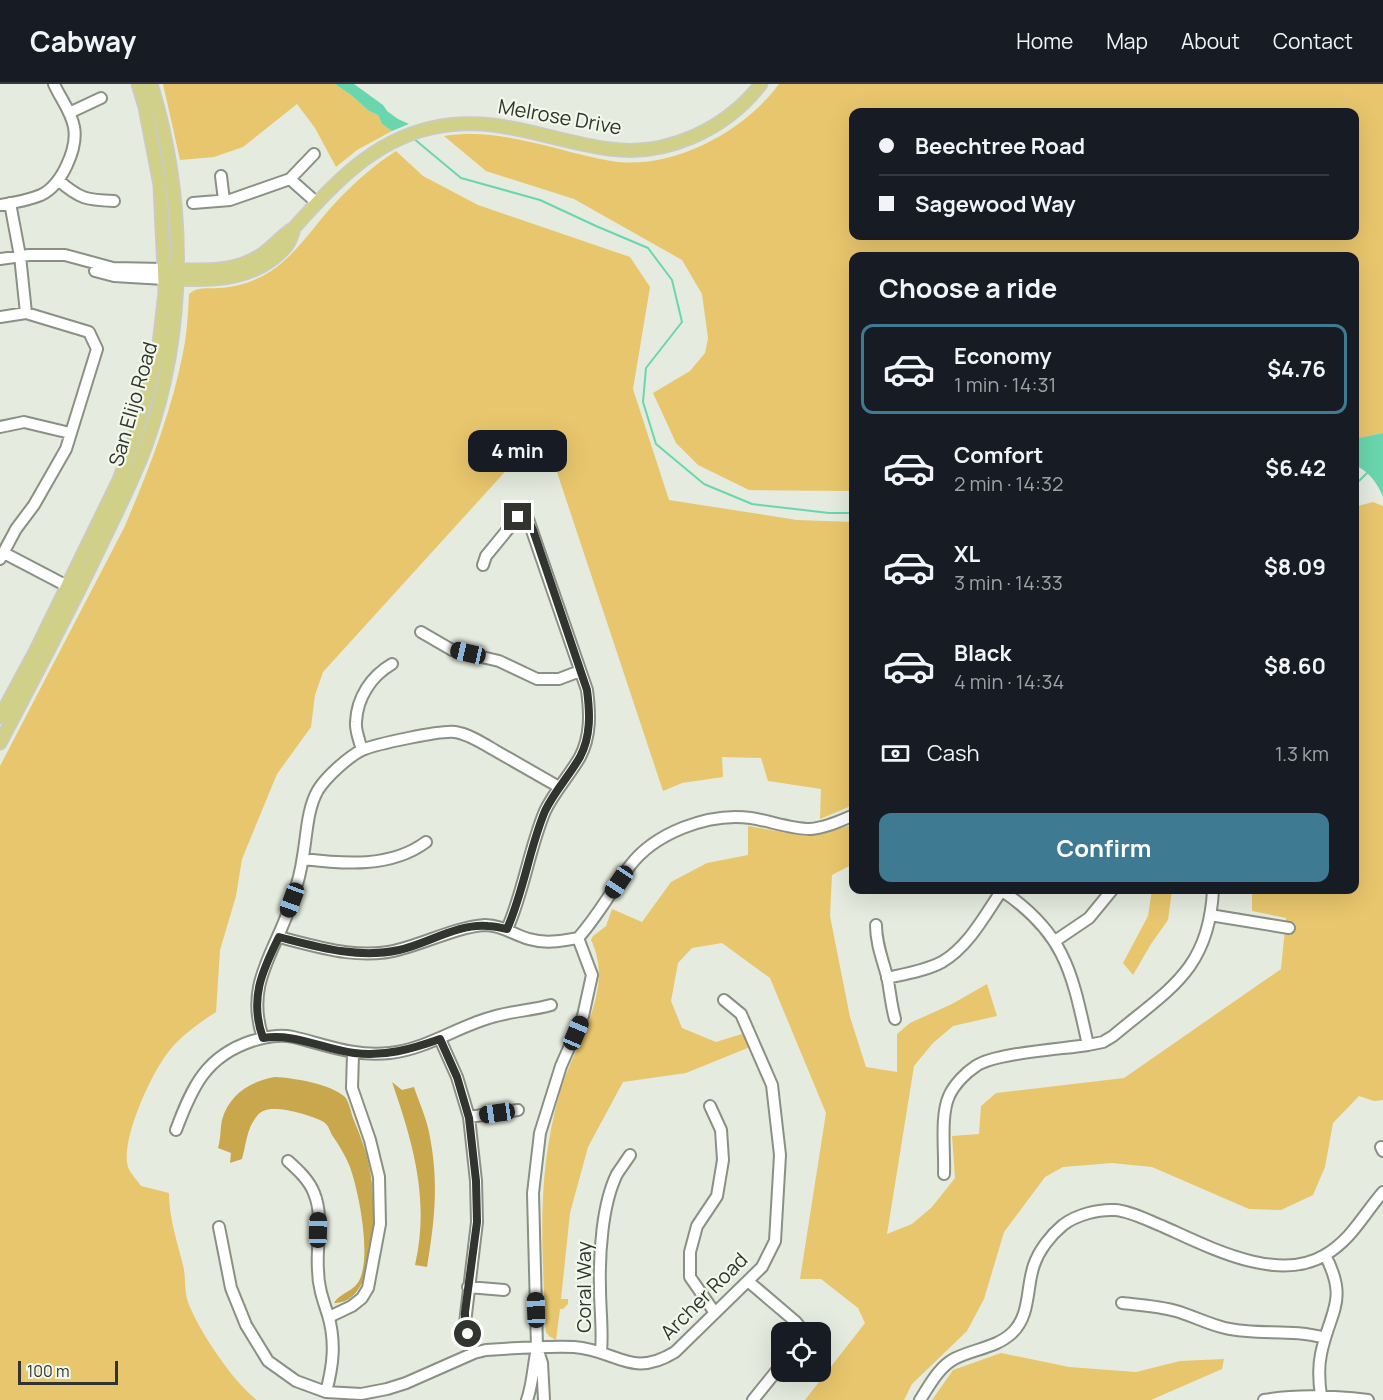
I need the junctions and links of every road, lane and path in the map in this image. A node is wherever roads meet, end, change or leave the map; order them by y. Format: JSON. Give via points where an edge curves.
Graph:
{"nodes":[{"id":1,"x":54,"y":84,"type":"edge"},
{"id":2,"x":138,"y":84,"type":"edge"},
{"id":3,"x":151,"y":84,"type":"edge"},
{"id":4,"x":762,"y":84,"type":"edge"},
{"id":5,"x":101,"y":98,"type":"dead end"},
{"id":6,"x":69,"y":113,"type":"junction"},
{"id":7,"x":314,"y":154,"type":"dead end"},
{"id":8,"x":221,"y":176,"type":"dead end"},
{"id":9,"x":290,"y":179,"type":"junction"},
{"id":10,"x":58,"y":180,"type":"junction"},
{"id":11,"x":224,"y":200,"type":"junction"},
{"id":12,"x":114,"y":201,"type":"dead end"},
{"id":13,"x":193,"y":203,"type":"dead end"},
{"id":14,"x":317,"y":203,"type":"junction"},
{"id":15,"x":5,"y":204,"type":"edge"},
{"id":16,"x":20,"y":256,"type":"junction"},
{"id":17,"x":49,"y":256,"type":"junction"},
{"id":18,"x":0,"y":259,"type":"edge"},
{"id":19,"x":170,"y":274,"type":"junction"},
{"id":20,"x":26,"y":313,"type":"junction"},
{"id":21,"x":0,"y":317,"type":"edge"},
{"id":22,"x":0,"y":426,"type":"edge"},
{"id":23,"x":70,"y":433,"type":"junction"},
{"id":24,"x":2,"y":556,"type":"edge"},
{"id":25,"x":483,"y":565,"type":"dead end"},
{"id":26,"x":67,"y":586,"type":"junction"},
{"id":27,"x":421,"y":632,"type":"dead end"},
{"id":28,"x":392,"y":664,"type":"dead end"},
{"id":29,"x":580,"y":671,"type":"junction"},
{"id":30,"x":0,"y":717,"type":"edge"},
{"id":31,"x":0,"y":742,"type":"edge"},
{"id":32,"x":362,"y":750,"type":"junction"},
{"id":33,"x":560,"y":787,"type":"junction"},
{"id":34,"x":849,"y":817,"type":"edge"},
{"id":35,"x":426,"y":842,"type":"dead end"},
{"id":36,"x":303,"y":859,"type":"junction"},
{"id":37,"x":999,"y":894,"type":"edge"},
{"id":38,"x":1008,"y":894,"type":"edge"},
{"id":39,"x":1109,"y":894,"type":"edge"},
{"id":40,"x":1213,"y":894,"type":"edge"},
{"id":41,"x":1210,"y":915,"type":"junction"},
{"id":42,"x":876,"y":925,"type":"dead end"},
{"id":43,"x":1289,"y":928,"type":"dead end"},
{"id":44,"x":507,"y":929,"type":"junction"},
{"id":45,"x":279,"y":937,"type":"junction"},
{"id":46,"x":578,"y":938,"type":"junction"},
{"id":47,"x":1055,"y":941,"type":"junction"},
{"id":48,"x":887,"y":978,"type":"junction"},
{"id":49,"x":724,"y":1000,"type":"dead end"},
{"id":50,"x":551,"y":1005,"type":"dead end"},
{"id":51,"x":895,"y":1018,"type":"dead end"},
{"id":52,"x":263,"y":1038,"type":"junction"},
{"id":53,"x":440,"y":1039,"type":"junction"},
{"id":54,"x":1088,"y":1045,"type":"junction"},
{"id":55,"x":353,"y":1053,"type":"junction"},
{"id":56,"x":710,"y":1106,"type":"dead end"},
{"id":57,"x":518,"y":1110,"type":"dead end"},
{"id":58,"x":469,"y":1118,"type":"junction"},
{"id":59,"x":176,"y":1130,"type":"dead end"},
{"id":60,"x":630,"y":1155,"type":"dead end"},
{"id":61,"x":288,"y":1161,"type":"dead end"},
{"id":62,"x":944,"y":1174,"type":"dead end"},
{"id":63,"x":1383,"y":1192,"type":"edge"},
{"id":64,"x":219,"y":1227,"type":"dead end"},
{"id":65,"x":1325,"y":1256,"type":"junction"},
{"id":66,"x":749,"y":1282,"type":"junction"},
{"id":67,"x":468,"y":1287,"type":"junction"},
{"id":68,"x":504,"y":1290,"type":"dead end"},
{"id":69,"x":1122,"y":1303,"type":"dead end"},
{"id":70,"x":715,"y":1313,"type":"junction"},
{"id":71,"x":329,"y":1317,"type":"junction"},
{"id":72,"x":796,"y":1322,"type":"edge"},
{"id":73,"x":1325,"y":1338,"type":"junction"},
{"id":74,"x":537,"y":1348,"type":"junction"},
{"id":75,"x":474,"y":1353,"type":"junction"},
{"id":76,"x":601,"y":1353,"type":"junction"},
{"id":77,"x":771,"y":1378,"type":"edge"},
{"id":78,"x":326,"y":1392,"type":"junction"},
{"id":79,"x":1321,"y":1396,"type":"junction"},
{"id":80,"x":527,"y":1400,"type":"edge"},
{"id":81,"x":544,"y":1400,"type":"edge"},
{"id":82,"x":753,"y":1400,"type":"edge"},
{"id":83,"x":920,"y":1400,"type":"edge"},
{"id":84,"x":1264,"y":1400,"type":"edge"},
{"id":85,"x":1368,"y":1400,"type":"edge"}],
"edges":[{"from":1,"to":6,"type":"street"},
{"from":2,"to":19,"type":"main road","name":"San Elijo Road","via":[[160,185]]},
{"from":3,"to":19,"type":"main road","name":"San Elijo Road","via":[[172,188]]},
{"from":4,"to":14,"type":"main road","name":"Melrose Drive","via":[[726,119],[693,137],[656,149],[611,150],[476,122],[432,127],[381,148],[356,165]]},
{"from":5,"to":6,"type":"street"},
{"from":6,"to":10,"type":"street","via":[[75,141]]},
{"from":7,"to":9,"type":"street"},
{"from":8,"to":11,"type":"street"},
{"from":9,"to":11,"type":"street"},
{"from":9,"to":14,"type":"street"},
{"from":10,"to":12,"type":"street","via":[[74,194],[89,200]]},
{"from":10,"to":15,"type":"street","via":[[43,194]]},
{"from":11,"to":13,"type":"street"},
{"from":14,"to":19,"type":"main road","name":"Melrose Drive","via":[[261,255],[235,267]]},
{"from":15,"to":16,"type":"street"},
{"from":16,"to":17,"type":"street"},
{"from":16,"to":18,"type":"street"},
{"from":16,"to":20,"type":"street"},
{"from":17,"to":19,"type":"street","via":[[65,255],[113,268]]},
{"from":17,"to":19,"type":"street","name":"Melrose Drive","via":[[114,276]]},
{"from":19,"to":26,"type":"main road","name":"San Elijo Road","via":[[158,353],[135,437],[119,480]]},
{"from":19,"to":31,"type":"main road","name":"San Elijo Road","via":[[177,291],[170,355],[146,444],[73,603]]},
{"from":20,"to":21,"type":"street"},
{"from":20,"to":23,"type":"street","via":[[89,332],[97,349]]},
{"from":22,"to":23,"type":"street","via":[[24,422]]},
{"from":23,"to":24,"type":"street","via":[[66,449]]},
{"from":24,"to":26,"type":"street"},
{"from":25,"to":29,"type":"street","via":[[518,517],[528,519]]},
{"from":26,"to":30,"type":"main road","name":"San Elijo Road"},
{"from":27,"to":29,"type":"street","via":[[452,650],[499,661],[537,679],[559,679]]},
{"from":28,"to":32,"type":"street","via":[[381,670],[358,703],[355,725]]},
{"from":29,"to":33,"type":"street","via":[[590,710],[588,733],[580,756]]},
{"from":32,"to":33,"type":"street","via":[[431,733],[455,732]]},
{"from":32,"to":36,"type":"street","via":[[318,790],[309,817]]},
{"from":33,"to":44,"type":"street","via":[[546,810]]},
{"from":34,"to":46,"type":"street","via":[[810,829],[749,818],[716,819],[685,826],[657,842],[630,865]]},
{"from":35,"to":36,"type":"street","via":[[394,858],[368,862]]},
{"from":36,"to":45,"type":"street"},
{"from":37,"to":48,"type":"street","via":[[959,949],[941,962]]},
{"from":38,"to":47,"type":"street","via":[[1024,905]]},
{"from":39,"to":47,"type":"street","via":[[1089,918]]},
{"from":40,"to":41,"type":"street"},
{"from":41,"to":43,"type":"street"},
{"from":41,"to":54,"type":"street","via":[[1204,943],[1181,979],[1113,1036]]},
{"from":42,"to":48,"type":"street","via":[[876,942]]},
{"from":44,"to":45,"type":"street","via":[[486,925],[463,929],[398,950],[367,954]]},
{"from":44,"to":46,"type":"street","via":[[528,939],[554,943]]},
{"from":45,"to":52,"type":"street","via":[[257,992],[257,1018]]},
{"from":46,"to":74,"type":"street","via":[[592,975],[583,1016],[561,1066],[540,1132],[533,1193]]},
{"from":47,"to":54,"type":"street","via":[[1067,964]]},
{"from":48,"to":51,"type":"street"},
{"from":49,"to":66,"type":"street","name":"Archer Road","via":[[741,1014],[772,1085],[780,1155],[775,1241]]},
{"from":50,"to":53,"type":"street","via":[[490,1017]]},
{"from":52,"to":55,"type":"street","via":[[291,1037]]},
{"from":52,"to":59,"type":"street","via":[[240,1045],[205,1070],[188,1098]]},
{"from":53,"to":55,"type":"street","via":[[392,1053]]},
{"from":53,"to":58,"type":"street"},
{"from":54,"to":62,"type":"street","via":[[995,1058],[977,1065],[961,1078],[948,1097]]},
{"from":55,"to":71,"type":"street","via":[[352,1088],[379,1177],[380,1224],[368,1288],[357,1302]]},
{"from":56,"to":70,"type":"street","via":[[721,1130],[723,1160],[717,1196],[697,1226],[690,1252],[690,1277]]},
{"from":57,"to":58,"type":"street"},
{"from":58,"to":67,"type":"street","via":[[477,1222]]},
{"from":60,"to":76,"type":"street","name":"Coral Way","via":[[617,1175],[600,1247]]},
{"from":61,"to":71,"type":"street","via":[[314,1192],[318,1209],[318,1272],[321,1297]]},
{"from":63,"to":65,"type":"street","via":[[1344,1242]]},
{"from":64,"to":78,"type":"street","name":"Archer Road","via":[[231,1288],[246,1325],[268,1361],[296,1381]]},
{"from":65,"to":73,"type":"street","via":[[1335,1274],[1338,1294]]},
{"from":65,"to":83,"type":"street","via":[[1311,1263],[1289,1265],[1256,1262],[1115,1210],[1089,1213],[1064,1224],[1044,1244],[1034,1265],[1025,1312],[1012,1332],[943,1367]]},
{"from":66,"to":70,"type":"street","name":"Archer Road"},
{"from":66,"to":72,"type":"street"},
{"from":67,"to":68,"type":"street"},
{"from":67,"to":75,"type":"street","via":[[465,1323]]},
{"from":69,"to":73,"type":"street","via":[[1152,1305],[1225,1328],[1306,1332]]},
{"from":70,"to":76,"type":"street","name":"Archer Road","via":[[675,1353],[652,1364],[628,1363]]},
{"from":71,"to":78,"type":"street","via":[[334,1344]]},
{"from":73,"to":79,"type":"street","via":[[1318,1374]]},
{"from":74,"to":75,"type":"street","name":"Archer Road"},
{"from":74,"to":76,"type":"street","name":"Archer Road","via":[[573,1347]]},
{"from":74,"to":80,"type":"street"},
{"from":74,"to":81,"type":"street"},
{"from":75,"to":78,"type":"street","name":"Archer Road","via":[[387,1389],[361,1394]]},
{"from":77,"to":82,"type":"street"},
{"from":79,"to":84,"type":"street"},
{"from":79,"to":85,"type":"street"}]}
